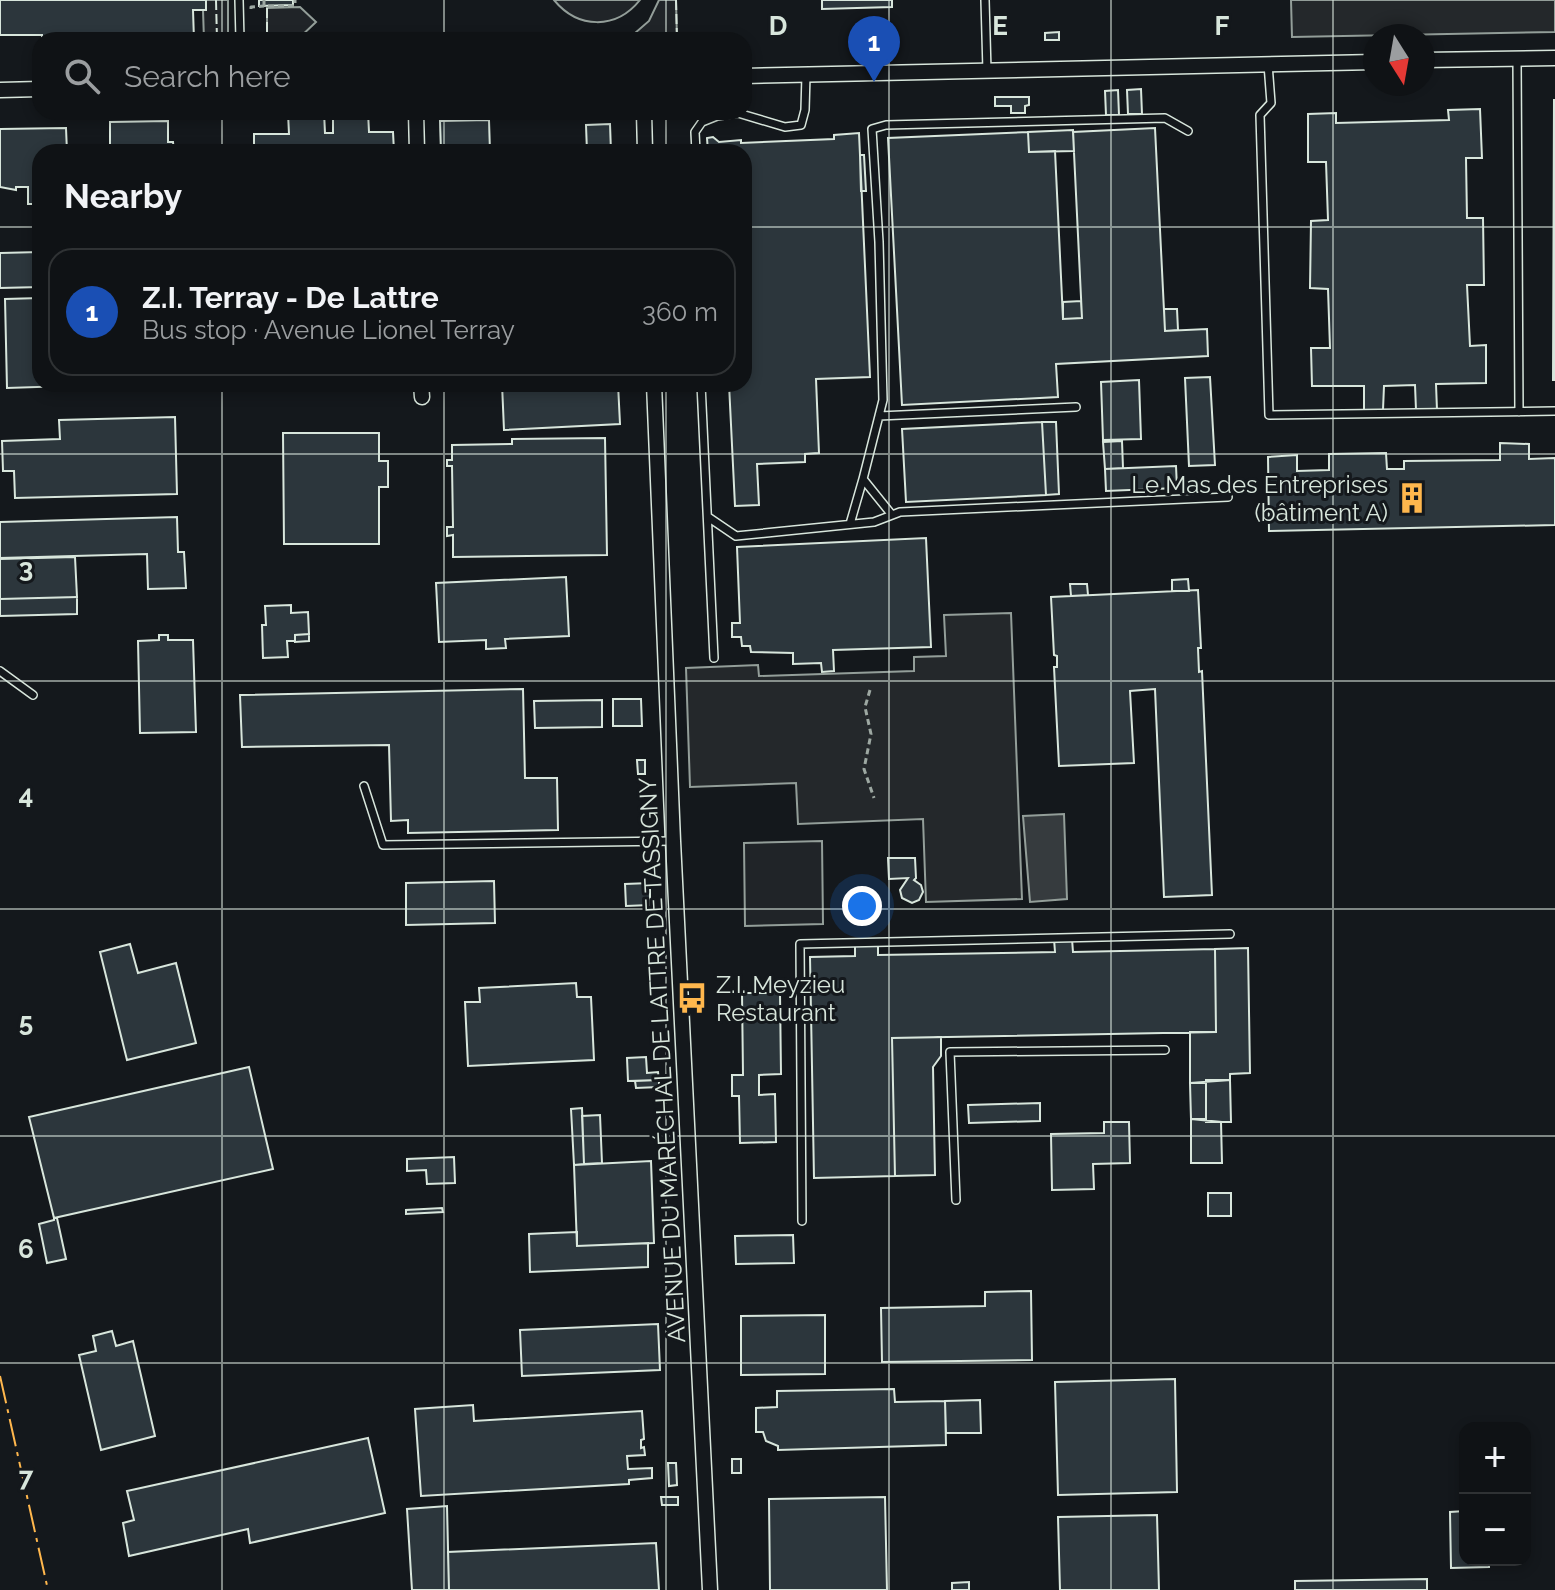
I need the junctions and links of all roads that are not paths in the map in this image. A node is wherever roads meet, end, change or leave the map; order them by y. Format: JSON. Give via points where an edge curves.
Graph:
{"nodes":[{"id":1,"x":239,"y":0,"type":"edge"},
{"id":2,"x":985,"y":0,"type":"edge"},
{"id":3,"x":240,"y":32,"type":"edge"},
{"id":4,"x":1555,"y":58,"type":"edge"},
{"id":5,"x":1517,"y":59,"type":"junction"},
{"id":6,"x":1435,"y":60,"type":"edge"},
{"id":7,"x":1363,"y":62,"type":"edge"},
{"id":8,"x":1268,"y":64,"type":"junction"},
{"id":9,"x":987,"y":71,"type":"junction"},
{"id":10,"x":806,"y":75,"type":"junction"},
{"id":11,"x":752,"y":76,"type":"edge"},
{"id":12,"x":32,"y":89,"type":"edge"},
{"id":13,"x":0,"y":90,"type":"edge"},
{"id":14,"x":752,"y":117,"type":"edge"},
{"id":15,"x":416,"y":120,"type":"edge"},
{"id":16,"x":644,"y":120,"type":"edge"},
{"id":17,"x":707,"y":120,"type":"edge"},
{"id":18,"x":1188,"y":131,"type":"dead end"},
{"id":19,"x":417,"y":144,"type":"edge"},
{"id":20,"x":645,"y":144,"type":"edge"},
{"id":21,"x":696,"y":144,"type":"edge"},
{"id":22,"x":654,"y":392,"type":"edge"},
{"id":23,"x":701,"y":392,"type":"edge"},
{"id":24,"x":1076,"y":407,"type":"dead end"},
{"id":25,"x":1555,"y":411,"type":"edge"},
{"id":26,"x":1519,"y":412,"type":"junction"},
{"id":27,"x":879,"y":416,"type":"junction"},
{"id":28,"x":863,"y":479,"type":"junction"},
{"id":29,"x":1228,"y":497,"type":"dead end"},
{"id":30,"x":892,"y":515,"type":"junction"},
{"id":31,"x":708,"y":517,"type":"junction"},
{"id":32,"x":850,"y":524,"type":"junction"},
{"id":33,"x":714,"y":658,"type":"dead end"},
{"id":34,"x":0,"y":671,"type":"edge"},
{"id":35,"x":33,"y":695,"type":"dead end"},
{"id":36,"x":364,"y":786,"type":"dead end"},
{"id":37,"x":673,"y":841,"type":"junction"},
{"id":38,"x":1230,"y":934,"type":"dead end"},
{"id":39,"x":1165,"y":1050,"type":"dead end"},
{"id":40,"x":956,"y":1200,"type":"dead end"},
{"id":41,"x":802,"y":1221,"type":"dead end"},
{"id":42,"x":710,"y":1590,"type":"edge"}],
"edges":[{"from":1,"to":3,"type":"lane"},
{"from":2,"to":9,"type":"lane"},
{"from":4,"to":5,"type":"street"},
{"from":5,"to":6,"type":"street"},
{"from":5,"to":26,"type":"lane"},
{"from":7,"to":8,"type":"street"},
{"from":8,"to":9,"type":"street"},
{"from":8,"to":26,"type":"lane","via":[[1271,103],[1260,115],[1269,415]]},
{"from":9,"to":10,"type":"street"},
{"from":10,"to":11,"type":"street"},
{"from":10,"to":14,"type":"lane","via":[[801,125],[785,127]]},
{"from":12,"to":13,"type":"street"},
{"from":15,"to":19,"type":"street"},
{"from":16,"to":20,"type":"street"},
{"from":17,"to":21,"type":"lane","via":[[695,132]]},
{"from":18,"to":27,"type":"lane","via":[[1165,118],[872,129],[883,400]]},
{"from":22,"to":37,"type":"street","name":"AVENUE DU MARÉCHAL DE LATTRE DE TASSIGNY"},
{"from":23,"to":31,"type":"lane"},
{"from":24,"to":27,"type":"lane"},
{"from":25,"to":26,"type":"lane"},
{"from":27,"to":28,"type":"lane"},
{"from":28,"to":30,"type":"lane"},
{"from":28,"to":32,"type":"lane"},
{"from":29,"to":30,"type":"lane"},
{"from":30,"to":32,"type":"lane"},
{"from":31,"to":32,"type":"lane","via":[[736,536]]},
{"from":31,"to":33,"type":"lane"},
{"from":34,"to":35,"type":"lane"},
{"from":36,"to":37,"type":"lane","via":[[383,845]]},
{"from":37,"to":42,"type":"street","name":"AVENUE DU MARÉCHAL DE LATTRE DE TASSIGNY"},
{"from":38,"to":41,"type":"lane","via":[[800,944]]},
{"from":39,"to":40,"type":"lane","via":[[950,1052]]}]}
